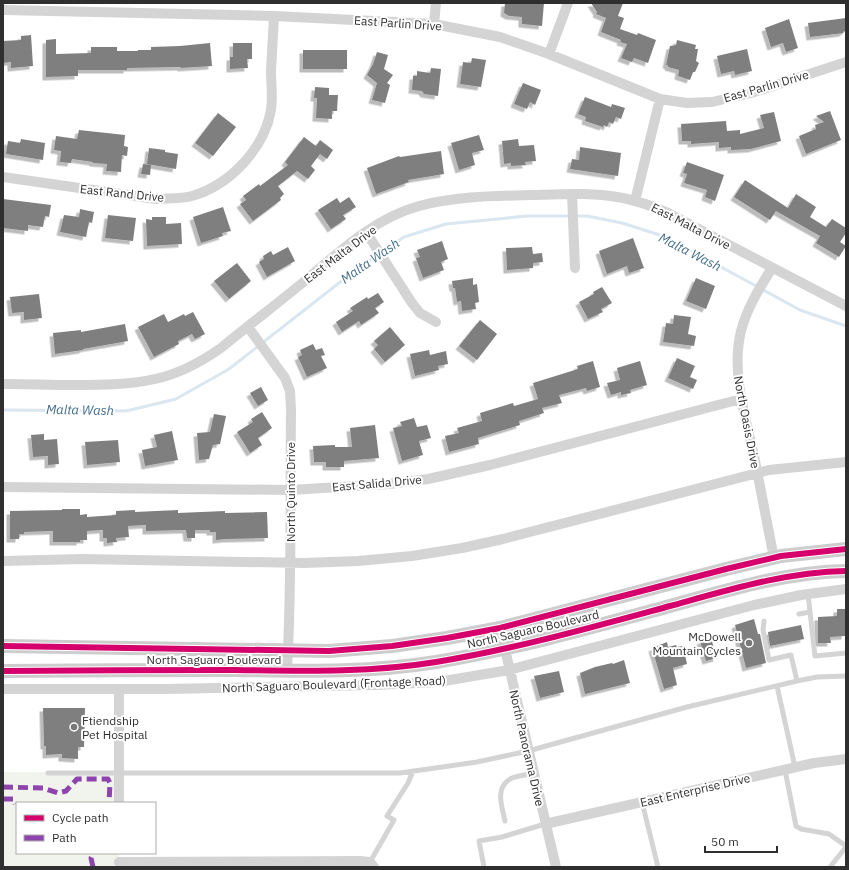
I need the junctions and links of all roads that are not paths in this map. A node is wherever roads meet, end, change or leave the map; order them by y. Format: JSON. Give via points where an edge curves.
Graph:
{"nodes":[{"id":1,"x":436,"y":3,"type":"edge"},
{"id":2,"x":568,"y":3,"type":"edge"},
{"id":3,"x":3,"y":10,"type":"edge"},
{"id":4,"x":274,"y":16,"type":"junction"},
{"id":5,"x":434,"y":24,"type":"junction"},
{"id":6,"x":549,"y":54,"type":"junction"},
{"id":7,"x":846,"y":62,"type":"edge"},
{"id":8,"x":660,"y":99,"type":"junction"},
{"id":9,"x":3,"y":177,"type":"edge"},
{"id":10,"x":572,"y":194,"type":"junction"},
{"id":11,"x":635,"y":201,"type":"junction"},
{"id":12,"x":366,"y":232,"type":"junction"},
{"id":13,"x":575,"y":268,"type":"dead end"},
{"id":14,"x":772,"y":268,"type":"junction"},
{"id":15,"x":846,"y":306,"type":"edge"},
{"id":16,"x":436,"y":322,"type":"dead end"},
{"id":17,"x":248,"y":327,"type":"junction"},
{"id":18,"x":3,"y":384,"type":"edge"},
{"id":19,"x":741,"y":399,"type":"junction"},
{"id":20,"x":846,"y":462,"type":"edge"},
{"id":21,"x":757,"y":473,"type":"junction"},
{"id":22,"x":3,"y":487,"type":"edge"},
{"id":23,"x":290,"y":490,"type":"junction"},
{"id":24,"x":846,"y":549,"type":"edge"},
{"id":25,"x":774,"y":558,"type":"junction"},
{"id":26,"x":3,"y":561,"type":"edge"},
{"id":27,"x":290,"y":562,"type":"junction"},
{"id":28,"x":846,"y":571,"type":"edge"},
{"id":29,"x":846,"y":589,"type":"edge"},
{"id":30,"x":808,"y":594,"type":"junction"},
{"id":31,"x":810,"y":612,"type":"junction"},
{"id":32,"x":798,"y":614,"type":"dead end"},
{"id":33,"x":764,"y":621,"type":"dead end"},
{"id":34,"x":500,"y":628,"type":"junction"},
{"id":35,"x":3,"y":646,"type":"edge"},
{"id":36,"x":504,"y":648,"type":"junction"},
{"id":37,"x":288,"y":650,"type":"junction"},
{"id":38,"x":846,"y":653,"type":"edge"},
{"id":39,"x":286,"y":670,"type":"junction"},
{"id":40,"x":509,"y":670,"type":"junction"},
{"id":41,"x":3,"y":671,"type":"edge"},
{"id":42,"x":846,"y":676,"type":"edge"},
{"id":43,"x":797,"y":682,"type":"junction"},
{"id":44,"x":777,"y":686,"type":"junction"},
{"id":45,"x":3,"y":688,"type":"edge"},
{"id":46,"x":119,"y":689,"type":"junction"},
{"id":47,"x":528,"y":751,"type":"junction"},
{"id":48,"x":846,"y":759,"type":"edge"},
{"id":49,"x":795,"y":768,"type":"junction"},
{"id":50,"x":785,"y":770,"type":"junction"},
{"id":51,"x":413,"y":771,"type":"junction"},
{"id":52,"x":48,"y":773,"type":"dead end"},
{"id":53,"x":119,"y":773,"type":"junction"},
{"id":54,"x":533,"y":773,"type":"junction"},
{"id":55,"x":119,"y":802,"type":"edge"},
{"id":56,"x":642,"y":802,"type":"junction"},
{"id":57,"x":505,"y":821,"type":"dead end"},
{"id":58,"x":546,"y":824,"type":"junction"},
{"id":59,"x":846,"y":846,"type":"edge"},
{"id":60,"x":119,"y":861,"type":"edge"},
{"id":61,"x":372,"y":865,"type":"edge"},
{"id":62,"x":484,"y":867,"type":"edge"},
{"id":63,"x":556,"y":867,"type":"edge"},
{"id":64,"x":658,"y":867,"type":"edge"},
{"id":65,"x":830,"y":867,"type":"edge"}],
"edges":[{"from":1,"to":5,"type":"street"},
{"from":2,"to":6,"type":"street"},
{"from":3,"to":4,"type":"street","name":"East Parlin Drive"},
{"from":4,"to":5,"type":"street","name":"East Parlin Drive"},
{"from":4,"to":9,"type":"street","name":"East Rand Drive","via":[[271,110],[265,131],[243,164],[210,189],[192,196],[156,199]]},
{"from":5,"to":6,"type":"street","name":"East Parlin Drive","via":[[500,37]]},
{"from":6,"to":8,"type":"street","name":"East Parlin Drive"},
{"from":7,"to":8,"type":"street","name":"East Parlin Drive","via":[[751,93],[712,102],[687,103]]},
{"from":8,"to":11,"type":"street"},
{"from":10,"to":11,"type":"street","name":"East Malta Drive","via":[[596,194]]},
{"from":10,"to":12,"type":"street","name":"East Malta Drive","via":[[442,201],[403,212]]},
{"from":10,"to":13,"type":"street"},
{"from":11,"to":14,"type":"street","name":"East Malta Drive","via":[[666,212]]},
{"from":12,"to":16,"type":"street","via":[[412,304],[420,313]]},
{"from":12,"to":17,"type":"street","name":"East Malta Drive"},
{"from":14,"to":15,"type":"street","name":"East Malta Drive"},
{"from":14,"to":19,"type":"street","name":"North Oasis Drive","via":[[762,283],[742,330],[737,360]]},
{"from":17,"to":18,"type":"street","name":"East Malta Drive","via":[[206,358],[190,367],[156,379],[101,385]]},
{"from":17,"to":23,"type":"street","name":"North Quinto Drive","via":[[285,378],[290,391]]},
{"from":19,"to":21,"type":"street","name":"North Oasis Drive"},
{"from":19,"to":23,"type":"street","name":"East Salida Drive","via":[[428,479]]},
{"from":20,"to":21,"type":"street","via":[[805,465]]},
{"from":21,"to":25,"type":"street","name":"North Oasis Drive"},
{"from":21,"to":27,"type":"street","via":[[462,548],[366,560]]},
{"from":22,"to":23,"type":"street","name":"East Salida Drive"},
{"from":23,"to":27,"type":"street","name":"North Quinto Drive"},
{"from":24,"to":25,"type":"main road","name":"North Saguaro Boulevard"},
{"from":25,"to":34,"type":"main road","name":"North Saguaro Boulevard"},
{"from":26,"to":27,"type":"street","via":[[82,559]]},
{"from":27,"to":37,"type":"street","name":"North Quinto Drive"},
{"from":28,"to":36,"type":"main road","name":"North Saguaro Boulevard","via":[[825,571],[768,580]]},
{"from":29,"to":30,"type":"street","name":"North Saguaro Boulevard (Frontage Road)"},
{"from":30,"to":31,"type":"lane"},
{"from":30,"to":40,"type":"street","name":"North Saguaro Boulevard (Frontage Road)","via":[[746,607]]},
{"from":31,"to":32,"type":"lane"},
{"from":31,"to":38,"type":"lane","via":[[815,656]]},
{"from":33,"to":43,"type":"lane","via":[[763,630],[770,660],[792,655]]},
{"from":34,"to":36,"type":"street","name":"North Panorama Drive"},
{"from":34,"to":37,"type":"main road","name":"North Saguaro Boulevard","via":[[392,646],[329,651]]},
{"from":35,"to":37,"type":"main road","name":"North Saguaro Boulevard"},
{"from":36,"to":39,"type":"main road","name":"North Saguaro Boulevard","via":[[381,669]]},
{"from":36,"to":40,"type":"street","name":"North Panorama Drive"},
{"from":37,"to":39,"type":"street","name":"North Quinto Drive"},
{"from":39,"to":41,"type":"main road","name":"North Saguaro Boulevard"},
{"from":40,"to":46,"type":"street","name":"North Saguaro Boulevard (Frontage Road)","via":[[430,683]]},
{"from":40,"to":47,"type":"street","name":"North Panorama Drive"},
{"from":42,"to":43,"type":"lane","via":[[817,677]]},
{"from":43,"to":44,"type":"lane"},
{"from":44,"to":47,"type":"lane","via":[[687,707]]},
{"from":44,"to":49,"type":"lane"},
{"from":45,"to":46,"type":"street","name":"North Saguaro Boulevard (Frontage Road)"},
{"from":46,"to":53,"type":"street"},
{"from":47,"to":51,"type":"lane","via":[[477,762]]},
{"from":47,"to":54,"type":"street","name":"North Panorama Drive"},
{"from":48,"to":49,"type":"street","name":"East Enterprise Drive"},
{"from":49,"to":50,"type":"street","name":"East Enterprise Drive"},
{"from":50,"to":56,"type":"street","name":"East Enterprise Drive"},
{"from":50,"to":59,"type":"lane","via":[[796,826],[829,834]]},
{"from":51,"to":53,"type":"lane"},
{"from":51,"to":61,"type":"lane","via":[[387,816],[394,820]]},
{"from":52,"to":53,"type":"lane"},
{"from":53,"to":55,"type":"street"},
{"from":54,"to":57,"type":"lane","via":[[511,779],[500,791]]},
{"from":54,"to":58,"type":"street","name":"North Panorama Drive"},
{"from":56,"to":58,"type":"street","name":"East Enterprise Drive"},
{"from":56,"to":64,"type":"lane"},
{"from":58,"to":62,"type":"lane","via":[[479,841]]},
{"from":58,"to":63,"type":"street","name":"North Panorama Drive"},
{"from":59,"to":65,"type":"lane"},
{"from":60,"to":61,"type":"street","via":[[360,861]]}]}
